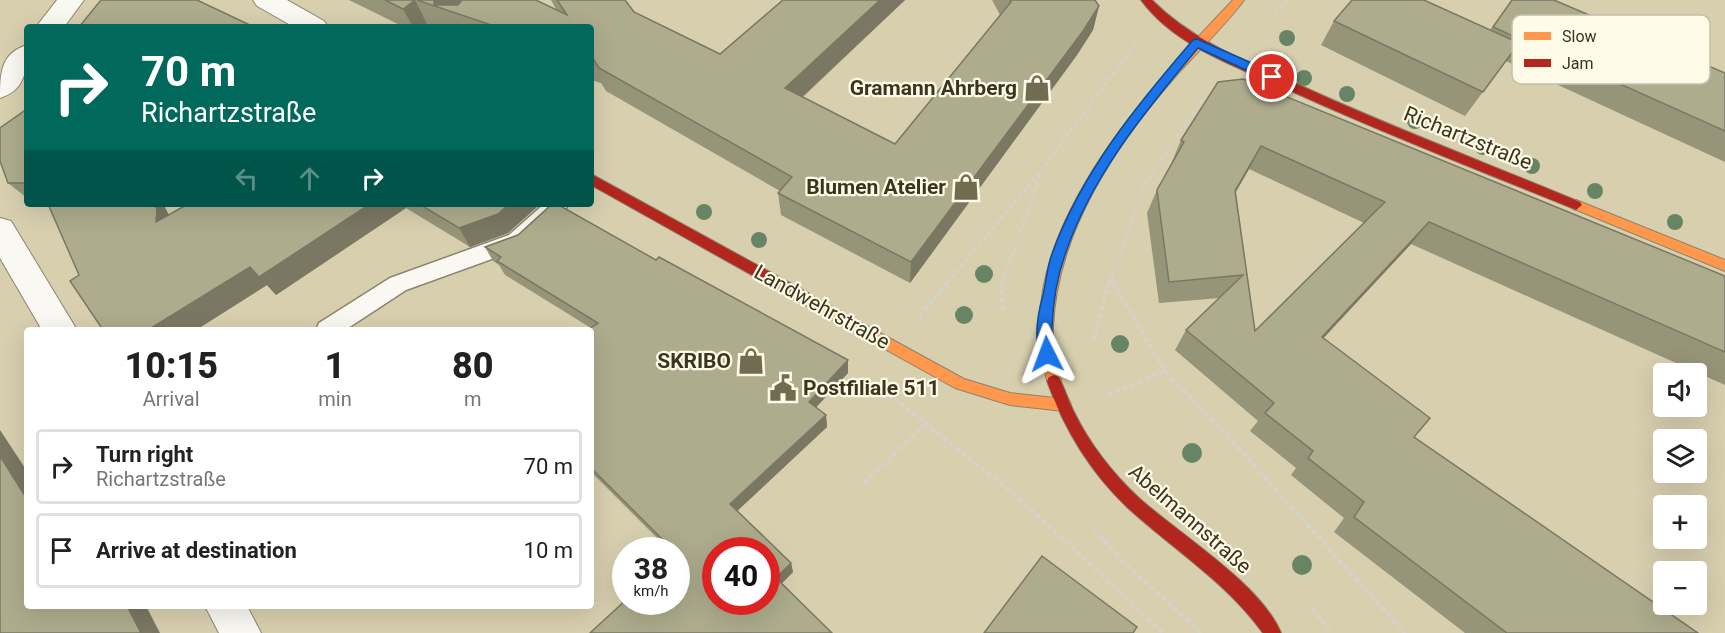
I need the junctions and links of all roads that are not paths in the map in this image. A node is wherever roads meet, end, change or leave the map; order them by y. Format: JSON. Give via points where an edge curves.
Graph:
{"nodes":[{"id":1,"x":70,"y":0,"type":"edge"},
{"id":2,"x":266,"y":0,"type":"edge"},
{"id":3,"x":1146,"y":0,"type":"edge"},
{"id":4,"x":1239,"y":0,"type":"edge"},
{"id":5,"x":51,"y":24,"type":"edge"},
{"id":6,"x":310,"y":24,"type":"edge"},
{"id":7,"x":1197,"y":42,"type":"junction"},
{"id":8,"x":24,"y":59,"type":"edge"},
{"id":9,"x":0,"y":88,"type":"edge"},
{"id":10,"x":594,"y":181,"type":"edge"},
{"id":11,"x":555,"y":207,"type":"edge"},
{"id":12,"x":0,"y":230,"type":"edge"},
{"id":13,"x":1725,"y":266,"type":"edge"},
{"id":14,"x":58,"y":327,"type":"edge"},
{"id":15,"x":332,"y":327,"type":"edge"},
{"id":16,"x":1064,"y":405,"type":"junction"},
{"id":17,"x":227,"y":609,"type":"edge"},
{"id":18,"x":242,"y":633,"type":"edge"},
{"id":19,"x":1273,"y":633,"type":"edge"}],
"edges":[{"from":1,"to":5,"type":"street"},
{"from":2,"to":6,"type":"street"},
{"from":3,"to":7,"type":"street","name":"Richartzstraße","via":[[1162,18]]},
{"from":4,"to":7,"type":"street","name":"Abelmannstraße"},
{"from":7,"to":13,"type":"street","name":"Richartzstraße","via":[[1325,102]]},
{"from":7,"to":16,"type":"street","name":"Abelmannstraße","via":[[1119,140],[1087,191],[1058,255],[1045,329],[1047,354]]},
{"from":8,"to":9,"type":"street"},
{"from":10,"to":16,"type":"street","name":"Landwehrstraße","via":[[960,384],[1023,403]]},
{"from":11,"to":15,"type":"lane","via":[[517,241],[398,284]]},
{"from":12,"to":14,"type":"street"},
{"from":16,"to":19,"type":"street","name":"Abelmannstraße","via":[[1090,452],[1116,485],[1232,582]]},
{"from":17,"to":18,"type":"street"}]}
